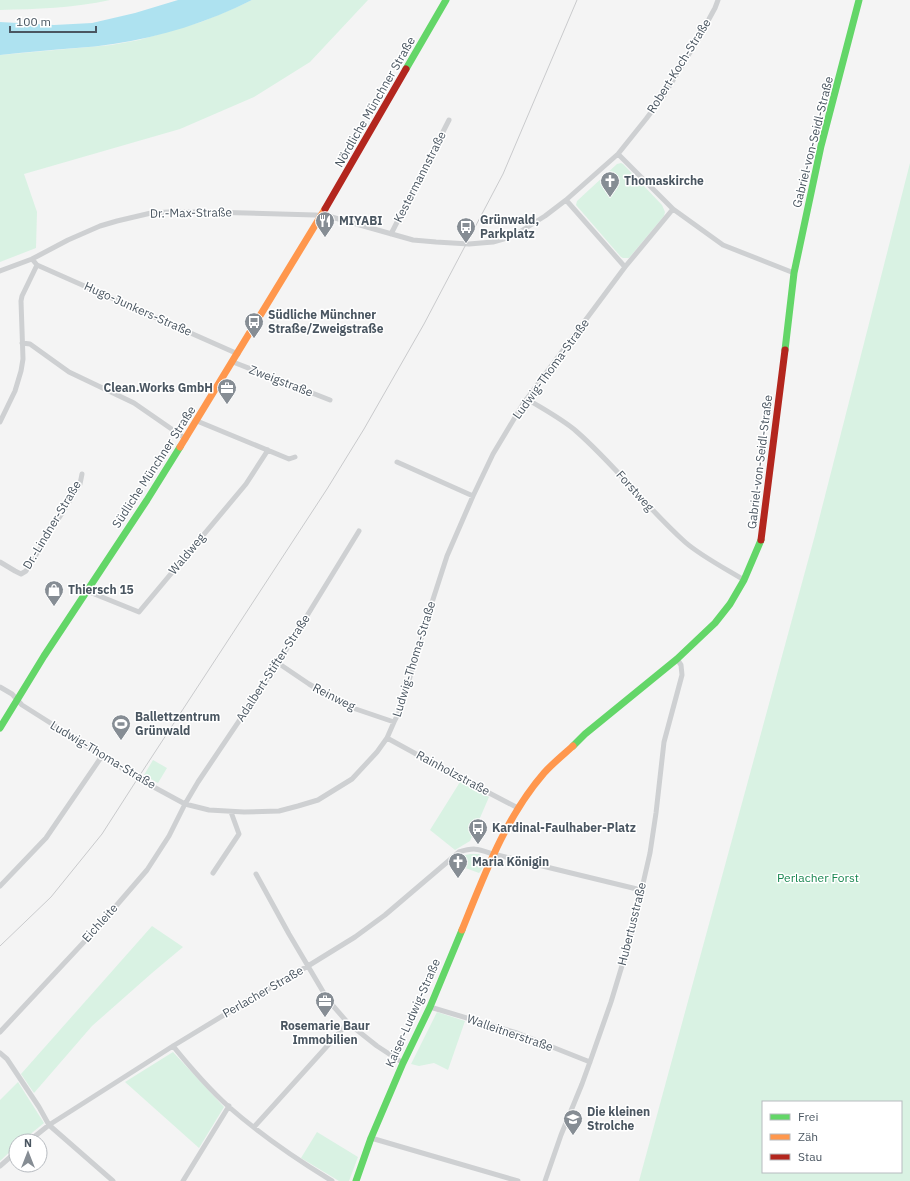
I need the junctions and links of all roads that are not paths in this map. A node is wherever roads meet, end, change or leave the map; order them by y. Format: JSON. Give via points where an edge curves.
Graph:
{"nodes":[{"id":1,"x":446,"y":0,"type":"edge"},
{"id":2,"x":718,"y":0,"type":"edge"},
{"id":3,"x":859,"y":0,"type":"edge"},
{"id":4,"x":449,"y":120,"type":"dead end"},
{"id":5,"x":618,"y":154,"type":"junction"},
{"id":6,"x":566,"y":200,"type":"junction"},
{"id":7,"x":673,"y":209,"type":"junction"},
{"id":8,"x":322,"y":215,"type":"junction"},
{"id":9,"x":391,"y":234,"type":"junction"},
{"id":10,"x":32,"y":259,"type":"junction"},
{"id":11,"x":37,"y":265,"type":"junction"},
{"id":12,"x":625,"y":267,"type":"junction"},
{"id":13,"x":0,"y":271,"type":"edge"},
{"id":14,"x":794,"y":273,"type":"junction"},
{"id":15,"x":22,"y":343,"type":"junction"},
{"id":16,"x":238,"y":354,"type":"junction"},
{"id":17,"x":233,"y":362,"type":"junction"},
{"id":18,"x":527,"y":399,"type":"junction"},
{"id":19,"x":330,"y":400,"type":"dead end"},
{"id":20,"x":197,"y":421,"type":"junction"},
{"id":21,"x":0,"y":422,"type":"edge"},
{"id":22,"x":186,"y":439,"type":"junction"},
{"id":23,"x":268,"y":450,"type":"junction"},
{"id":24,"x":296,"y":457,"type":"dead end"},
{"id":25,"x":396,"y":462,"type":"dead end"},
{"id":26,"x":82,"y":474,"type":"dead end"},
{"id":27,"x":473,"y":496,"type":"junction"},
{"id":28,"x":359,"y":531,"type":"dead end"},
{"id":29,"x":0,"y":562,"type":"edge"},
{"id":30,"x":744,"y":580,"type":"junction"},
{"id":31,"x":86,"y":591,"type":"junction"},
{"id":32,"x":677,"y":659,"type":"junction"},
{"id":33,"x":278,"y":663,"type":"junction"},
{"id":34,"x":0,"y":687,"type":"edge"},
{"id":35,"x":18,"y":700,"type":"junction"},
{"id":36,"x":394,"y":722,"type":"junction"},
{"id":37,"x":0,"y":728,"type":"edge"},
{"id":38,"x":387,"y":738,"type":"junction"},
{"id":39,"x":102,"y":756,"type":"junction"},
{"id":40,"x":185,"y":804,"type":"junction"},
{"id":41,"x":518,"y":808,"type":"junction"},
{"id":42,"x":231,"y":812,"type":"junction"},
{"id":43,"x":493,"y":854,"type":"junction"},
{"id":44,"x":213,"y":873,"type":"dead end"},
{"id":45,"x":256,"y":874,"type":"dead end"},
{"id":46,"x":0,"y":886,"type":"edge"},
{"id":47,"x":641,"y":890,"type":"junction"},
{"id":48,"x":308,"y":966,"type":"junction"},
{"id":49,"x":430,"y":1007,"type":"junction"},
{"id":50,"x":348,"y":1023,"type":"junction"},
{"id":51,"x":0,"y":1032,"type":"edge"},
{"id":52,"x":173,"y":1046,"type":"junction"},
{"id":53,"x":0,"y":1053,"type":"edge"},
{"id":54,"x":590,"y":1062,"type":"junction"},
{"id":55,"x":403,"y":1063,"type":"junction"},
{"id":56,"x":229,"y":1106,"type":"junction"},
{"id":57,"x":49,"y":1125,"type":"junction"},
{"id":58,"x":254,"y":1127,"type":"junction"},
{"id":59,"x":39,"y":1133,"type":"edge"},
{"id":60,"x":371,"y":1138,"type":"junction"},
{"id":61,"x":8,"y":1159,"type":"edge"},
{"id":62,"x":0,"y":1166,"type":"edge"},
{"id":63,"x":113,"y":1181,"type":"edge"},
{"id":64,"x":183,"y":1181,"type":"edge"},
{"id":65,"x":332,"y":1181,"type":"edge"},
{"id":66,"x":356,"y":1181,"type":"edge"},
{"id":67,"x":518,"y":1181,"type":"edge"},
{"id":68,"x":545,"y":1181,"type":"edge"}],
"edges":[{"from":1,"to":8,"type":"street","name":"Nördliche Münchner Straße"},
{"from":2,"to":5,"type":"street","name":"Robert-Koch-Straße","via":[[697,41],[664,95]]},
{"from":3,"to":14,"type":"street","name":"Gabriel-von-Seidl-Straße","via":[[821,146]]},
{"from":4,"to":9,"type":"street","name":"Kestermannstraße"},
{"from":5,"to":6,"type":"street","name":"Robert-Koch-Straße"},
{"from":5,"to":7,"type":"street"},
{"from":6,"to":9,"type":"street","name":"Robert-Koch-Straße","via":[[518,233],[493,242],[436,242],[413,240]]},
{"from":6,"to":12,"type":"street"},
{"from":7,"to":12,"type":"street","name":"Ludwig-Thoma-Straße"},
{"from":7,"to":14,"type":"street","via":[[723,245]]},
{"from":8,"to":9,"type":"street","name":"Robert-Koch-Straße"},
{"from":8,"to":10,"type":"street","name":"Dr.-Max-Straße","via":[[151,213],[100,226]]},
{"from":8,"to":16,"type":"street","name":"Südliche Münchner Straße"},
{"from":10,"to":11,"type":"street"},
{"from":10,"to":13,"type":"street","name":"Dr.-Max-Straße"},
{"from":11,"to":15,"type":"street","via":[[21,300]]},
{"from":11,"to":16,"type":"street","name":"Hugo-Junkers-Straße"},
{"from":12,"to":18,"type":"street","name":"Ludwig-Thoma-Straße"},
{"from":14,"to":30,"type":"street","name":"Gabriel-von-Seidl-Straße","via":[[762,538]]},
{"from":15,"to":21,"type":"street","via":[[20,376]]},
{"from":15,"to":22,"type":"street","via":[[30,344],[69,372],[134,403]]},
{"from":16,"to":17,"type":"street","name":"Südliche Münchner Straße"},
{"from":17,"to":19,"type":"street","name":"Zweigstraße"},
{"from":17,"to":20,"type":"street","name":"Südliche Münchner Straße"},
{"from":18,"to":27,"type":"street","name":"Ludwig-Thoma-Straße","via":[[493,454]]},
{"from":18,"to":30,"type":"street","name":"Forstweg","via":[[575,430],[686,543]]},
{"from":20,"to":22,"type":"street","name":"Südliche Münchner Straße"},
{"from":20,"to":23,"type":"street"},
{"from":22,"to":31,"type":"street","name":"Südliche Münchner Straße"},
{"from":23,"to":24,"type":"street","via":[[290,459]]},
{"from":23,"to":31,"type":"street","name":"Waldweg","via":[[246,484],[139,612]]},
{"from":25,"to":27,"type":"street"},
{"from":26,"to":29,"type":"street","name":"Dr.-Lindner-Straße","via":[[80,484],[26,571],[21,574]]},
{"from":27,"to":36,"type":"street","name":"Ludwig-Thoma-Straße","via":[[447,556],[401,708]]},
{"from":28,"to":33,"type":"street","name":"Adalbert-Stifter-Straße"},
{"from":30,"to":32,"type":"street","name":"Gabriel-von-Seidl-Straße","via":[[715,623]]},
{"from":31,"to":35,"type":"street","name":"Südliche Münchner Straße"},
{"from":32,"to":41,"type":"street","name":"Gabriel-von-Seidl-Straße","via":[[564,753],[544,773]]},
{"from":32,"to":47,"type":"street","name":"Hubertusstraße","via":[[682,675],[664,742],[650,853]]},
{"from":33,"to":36,"type":"street","name":"Reinweg","via":[[344,704]]},
{"from":33,"to":40,"type":"street","name":"Adalbert-Stifter-Straße"},
{"from":34,"to":35,"type":"street","name":"Ludwig-Thoma-Straße"},
{"from":35,"to":37,"type":"street","name":"Südliche Münchner Straße"},
{"from":35,"to":39,"type":"street","name":"Ludwig-Thoma-Straße"},
{"from":36,"to":38,"type":"street","name":"Ludwig-Thoma-Straße"},
{"from":38,"to":41,"type":"street","name":"Rainholzstraße"},
{"from":38,"to":42,"type":"street","name":"Ludwig-Thoma-Straße","via":[[352,779],[318,800],[279,811]]},
{"from":39,"to":40,"type":"street","name":"Ludwig-Thoma-Straße"},
{"from":39,"to":46,"type":"street","via":[[46,838]]},
{"from":40,"to":42,"type":"street","name":"Ludwig-Thoma-Straße"},
{"from":40,"to":51,"type":"street","name":"Eichleite","via":[[169,836],[147,870]]},
{"from":41,"to":43,"type":"street","name":"Gabriel-von-Seidl-Straße"},
{"from":42,"to":44,"type":"street","via":[[239,834]]},
{"from":43,"to":47,"type":"street","name":"Perlacher Straße"},
{"from":43,"to":48,"type":"street","name":"Perlacher Straße","via":[[471,848],[459,852],[385,915]]},
{"from":43,"to":49,"type":"street","name":"Kaiser-Ludwig-Straße"},
{"from":45,"to":48,"type":"street"},
{"from":47,"to":54,"type":"street","name":"Hubertusstraße","via":[[629,943]]},
{"from":48,"to":50,"type":"street","via":[[328,1000]]},
{"from":48,"to":52,"type":"street","name":"Perlacher Straße"},
{"from":49,"to":54,"type":"street","name":"Walleitnerstraße","via":[[517,1033]]},
{"from":49,"to":55,"type":"street","name":"Kaiser-Ludwig-Straße"},
{"from":50,"to":55,"type":"street"},
{"from":50,"to":58,"type":"street"},
{"from":52,"to":56,"type":"street"},
{"from":52,"to":57,"type":"street","name":"Perlacher Straße"},
{"from":53,"to":57,"type":"street","via":[[7,1059]]},
{"from":54,"to":68,"type":"street","name":"Hubertusstraße"},
{"from":55,"to":60,"type":"street","name":"Kaiser-Ludwig-Straße"},
{"from":56,"to":58,"type":"street"},
{"from":56,"to":64,"type":"street"},
{"from":57,"to":59,"type":"street","name":"Perlacher Straße"},
{"from":57,"to":63,"type":"street"},
{"from":58,"to":65,"type":"street"},
{"from":60,"to":66,"type":"street","name":"Kaiser-Ludwig-Straße"},
{"from":60,"to":67,"type":"street"},
{"from":61,"to":62,"type":"street"}]}
